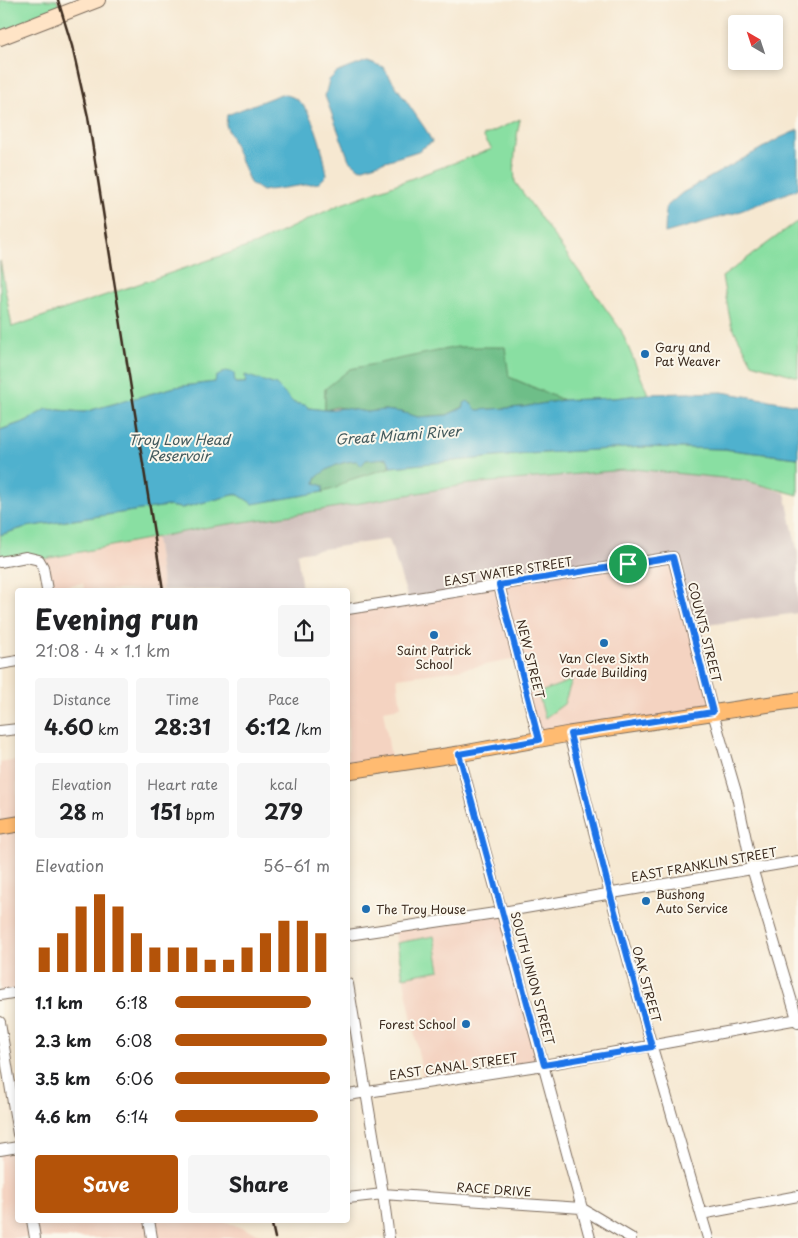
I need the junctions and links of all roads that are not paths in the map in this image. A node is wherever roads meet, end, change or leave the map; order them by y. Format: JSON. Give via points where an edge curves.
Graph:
{"nodes":[{"id":1,"x":98,"y":0,"type":"edge"},
{"id":2,"x":0,"y":38,"type":"edge"},
{"id":3,"x":673,"y":557,"type":"joint"},
{"id":4,"x":0,"y":562,"type":"edge"},
{"id":5,"x":499,"y":585,"type":"junction"},
{"id":6,"x":46,"y":588,"type":"edge"},
{"id":7,"x":350,"y":608,"type":"edge"},
{"id":8,"x":15,"y":662,"type":"edge"},
{"id":9,"x":0,"y":664,"type":"edge"},
{"id":10,"x":798,"y":700,"type":"edge"},
{"id":11,"x":713,"y":712,"type":"junction"},
{"id":12,"x":15,"y":730,"type":"edge"},
{"id":13,"x":0,"y":732,"type":"edge"},
{"id":14,"x":570,"y":734,"type":"junction"},
{"id":15,"x":539,"y":740,"type":"junction"},
{"id":16,"x":459,"y":754,"type":"junction"},
{"id":17,"x":350,"y":771,"type":"edge"},
{"id":18,"x":15,"y":824,"type":"edge"},
{"id":19,"x":0,"y":827,"type":"edge"},
{"id":20,"x":798,"y":861,"type":"edge"},
{"id":21,"x":752,"y":868,"type":"junction"},
{"id":22,"x":610,"y":893,"type":"junction"},
{"id":23,"x":502,"y":912,"type":"junction"},
{"id":24,"x":350,"y":935,"type":"edge"},
{"id":25,"x":15,"y":992,"type":"edge"},
{"id":26,"x":0,"y":995,"type":"edge"},
{"id":27,"x":350,"y":996,"type":"edge"},
{"id":28,"x":798,"y":1020,"type":"edge"},
{"id":29,"x":0,"y":1022,"type":"edge"},
{"id":30,"x":652,"y":1047,"type":"junction"},
{"id":31,"x":544,"y":1065,"type":"junction"},
{"id":32,"x":366,"y":1092,"type":"junction"},
{"id":33,"x":350,"y":1094,"type":"edge"},
{"id":34,"x":15,"y":1115,"type":"edge"},
{"id":35,"x":15,"y":1148,"type":"edge"},
{"id":36,"x":0,"y":1150,"type":"edge"},
{"id":37,"x":383,"y":1194,"type":"junction"},
{"id":38,"x":798,"y":1196,"type":"edge"},
{"id":39,"x":350,"y":1198,"type":"edge"},
{"id":40,"x":581,"y":1208,"type":"junction"},
{"id":41,"x":701,"y":1214,"type":"junction"},
{"id":42,"x":32,"y":1223,"type":"edge"},
{"id":43,"x":150,"y":1223,"type":"edge"},
{"id":44,"x":35,"y":1238,"type":"edge"},
{"id":45,"x":152,"y":1238,"type":"edge"},
{"id":46,"x":389,"y":1238,"type":"edge"},
{"id":47,"x":590,"y":1238,"type":"edge"},
{"id":48,"x":631,"y":1238,"type":"edge"},
{"id":49,"x":708,"y":1238,"type":"edge"}],
"edges":[{"from":1,"to":2,"type":"main road"},
{"from":3,"to":5,"type":"street","name":"EAST WATER STREET"},
{"from":3,"to":11,"type":"street","name":"COUNTS STREET"},
{"from":4,"to":6,"type":"street","via":[[26,557],[39,560]]},
{"from":5,"to":7,"type":"street","name":"EAST WATER STREET"},
{"from":5,"to":15,"type":"street","name":"NEW STREET"},
{"from":8,"to":9,"type":"street"},
{"from":10,"to":11,"type":"main road"},
{"from":11,"to":14,"type":"main road"},
{"from":11,"to":21,"type":"street","name":"COUNTS STREET","via":[[736,792]]},
{"from":12,"to":13,"type":"street"},
{"from":14,"to":15,"type":"main road"},
{"from":14,"to":22,"type":"street","name":"OAK STREET"},
{"from":15,"to":16,"type":"main road"},
{"from":16,"to":17,"type":"main road"},
{"from":16,"to":23,"type":"street","name":"SOUTH UNION STREET"},
{"from":18,"to":19,"type":"main road"},
{"from":20,"to":21,"type":"street","name":"EAST FRANKLIN STREET"},
{"from":21,"to":22,"type":"street","name":"EAST FRANKLIN STREET"},
{"from":21,"to":28,"type":"street","name":"COUNTS STREET"},
{"from":22,"to":23,"type":"street","name":"EAST FRANKLIN STREET"},
{"from":22,"to":30,"type":"street","name":"OAK STREET"},
{"from":23,"to":24,"type":"street","name":"EAST FRANKLIN STREET"},
{"from":23,"to":31,"type":"street","name":"SOUTH UNION STREET"},
{"from":25,"to":26,"type":"street"},
{"from":27,"to":32,"type":"street"},
{"from":28,"to":30,"type":"street","name":"EAST CANAL STREET"},
{"from":29,"to":34,"type":"street"},
{"from":30,"to":31,"type":"street","name":"EAST CANAL STREET"},
{"from":30,"to":41,"type":"street","name":"OAK STREET"},
{"from":31,"to":32,"type":"street","name":"EAST CANAL STREET"},
{"from":31,"to":40,"type":"street","name":"SOUTH UNION STREET"},
{"from":32,"to":33,"type":"street","name":"EAST CANAL STREET"},
{"from":32,"to":37,"type":"street"},
{"from":35,"to":36,"type":"street"},
{"from":37,"to":39,"type":"street","name":"RACE DRIVE"},
{"from":37,"to":40,"type":"street","name":"RACE DRIVE"},
{"from":37,"to":46,"type":"street"},
{"from":38,"to":41,"type":"street"},
{"from":40,"to":47,"type":"street","name":"SOUTH UNION STREET"},
{"from":40,"to":48,"type":"street","name":"RACE DRIVE"},
{"from":41,"to":49,"type":"street","name":"OAK STREET"},
{"from":42,"to":44,"type":"street"},
{"from":43,"to":45,"type":"street"}]}
